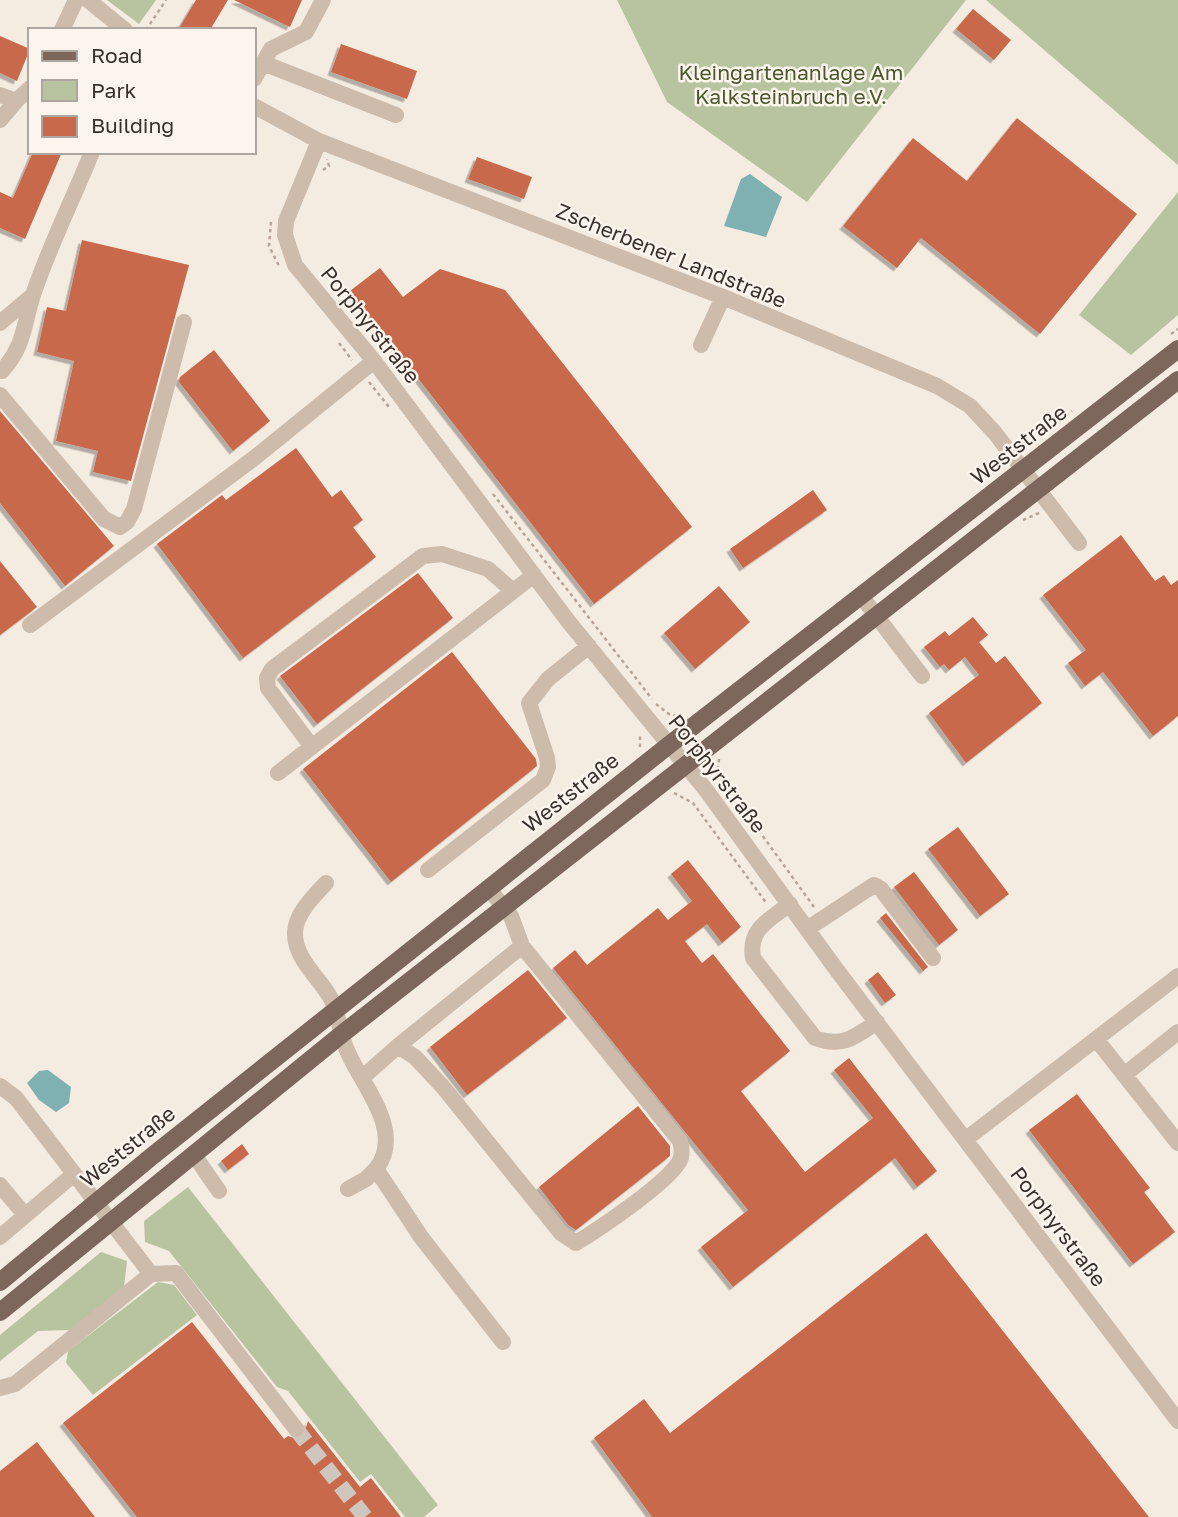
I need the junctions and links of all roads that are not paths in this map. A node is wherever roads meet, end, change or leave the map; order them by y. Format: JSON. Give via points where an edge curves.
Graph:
{"nodes":[{"id":1,"x":76,"y":0,"type":"edge"},
{"id":2,"x":88,"y":0,"type":"edge"},
{"id":3,"x":323,"y":0,"type":"edge"},
{"id":4,"x":63,"y":28,"type":"edge"},
{"id":5,"x":123,"y":28,"type":"edge"},
{"id":6,"x":263,"y":63,"type":"junction"},
{"id":7,"x":256,"y":75,"type":"edge"},
{"id":8,"x":28,"y":90,"type":"edge"},
{"id":9,"x":0,"y":95,"type":"edge"},
{"id":10,"x":16,"y":101,"type":"junction"},
{"id":11,"x":256,"y":107,"type":"edge"},
{"id":12,"x":396,"y":115,"type":"dead end"},
{"id":13,"x":0,"y":120,"type":"edge"},
{"id":14,"x":319,"y":141,"type":"junction"},
{"id":15,"x":91,"y":154,"type":"edge"},
{"id":16,"x":33,"y":295,"type":"junction"},
{"id":17,"x":723,"y":297,"type":"junction"},
{"id":18,"x":184,"y":322,"type":"dead end"},
{"id":19,"x":0,"y":323,"type":"edge"},
{"id":20,"x":701,"y":345,"type":"dead end"},
{"id":21,"x":1178,"y":349,"type":"edge"},
{"id":22,"x":374,"y":361,"type":"junction"},
{"id":23,"x":1,"y":371,"type":"edge"},
{"id":24,"x":1178,"y":380,"type":"edge"},
{"id":25,"x":0,"y":395,"type":"edge"},
{"id":26,"x":1024,"y":470,"type":"junction"},
{"id":27,"x":1039,"y":490,"type":"junction"},
{"id":28,"x":1079,"y":543,"type":"dead end"},
{"id":29,"x":534,"y":575,"type":"junction"},
{"id":30,"x":513,"y":591,"type":"junction"},
{"id":31,"x":862,"y":597,"type":"junction"},
{"id":32,"x":876,"y":615,"type":"junction"},
{"id":33,"x":30,"y":625,"type":"dead end"},
{"id":34,"x":589,"y":646,"type":"junction"},
{"id":35,"x":922,"y":676,"type":"dead end"},
{"id":36,"x":669,"y":745,"type":"junction"},
{"id":37,"x":312,"y":747,"type":"junction"},
{"id":38,"x":684,"y":764,"type":"junction"},
{"id":39,"x":278,"y":773,"type":"dead end"},
{"id":40,"x":428,"y":870,"type":"dead end"},
{"id":41,"x":326,"y":883,"type":"dead end"},
{"id":42,"x":488,"y":888,"type":"junction"},
{"id":43,"x":790,"y":904,"type":"junction"},
{"id":44,"x":505,"y":908,"type":"junction"},
{"id":45,"x":807,"y":929,"type":"junction"},
{"id":46,"x":522,"y":946,"type":"junction"},
{"id":47,"x":933,"y":958,"type":"dead end"},
{"id":48,"x":1178,"y":976,"type":"edge"},
{"id":49,"x":335,"y":1010,"type":"junction"},
{"id":50,"x":877,"y":1022,"type":"junction"},
{"id":51,"x":1178,"y":1032,"type":"edge"},
{"id":52,"x":342,"y":1034,"type":"junction"},
{"id":53,"x":1096,"y":1039,"type":"junction"},
{"id":54,"x":398,"y":1046,"type":"junction"},
{"id":55,"x":1124,"y":1075,"type":"junction"},
{"id":56,"x":363,"y":1077,"type":"junction"},
{"id":57,"x":0,"y":1086,"type":"edge"},
{"id":58,"x":966,"y":1139,"type":"junction"},
{"id":59,"x":1178,"y":1143,"type":"edge"},
{"id":60,"x":194,"y":1155,"type":"junction"},
{"id":61,"x":376,"y":1169,"type":"junction"},
{"id":62,"x":74,"y":1174,"type":"junction"},
{"id":63,"x":0,"y":1185,"type":"edge"},
{"id":64,"x":348,"y":1189,"type":"dead end"},
{"id":65,"x":219,"y":1191,"type":"dead end"},
{"id":66,"x":91,"y":1197,"type":"junction"},
{"id":67,"x":25,"y":1215,"type":"junction"},
{"id":68,"x":111,"y":1222,"type":"junction"},
{"id":69,"x":0,"y":1237,"type":"edge"},
{"id":70,"x":151,"y":1274,"type":"junction"},
{"id":71,"x":0,"y":1282,"type":"edge"},
{"id":72,"x":0,"y":1312,"type":"edge"},
{"id":73,"x":503,"y":1342,"type":"dead end"},
{"id":74,"x":0,"y":1388,"type":"edge"},
{"id":75,"x":1178,"y":1421,"type":"edge"},
{"id":76,"x":296,"y":1429,"type":"tunnel mouth"}],
"edges":[{"from":1,"to":4,"type":"street"},
{"from":2,"to":5,"type":"street"},
{"from":3,"to":6,"type":"street","via":[[306,32],[271,49]]},
{"from":6,"to":7,"type":"street"},
{"from":6,"to":12,"type":"street"},
{"from":8,"to":10,"type":"street"},
{"from":9,"to":10,"type":"street"},
{"from":10,"to":13,"type":"street"},
{"from":11,"to":14,"type":"street","name":"Zscherbener Landstraße"},
{"from":14,"to":17,"type":"street","name":"Zscherbener Landstraße"},
{"from":14,"to":22,"type":"street","name":"Porphyrstraße","via":[[286,221],[288,251]]},
{"from":15,"to":16,"type":"street"},
{"from":16,"to":19,"type":"street"},
{"from":16,"to":23,"type":"street","via":[[17,354]]},
{"from":17,"to":20,"type":"street"},
{"from":17,"to":26,"type":"street","name":"Zscherbener Landstraße","via":[[937,386],[970,406]]},
{"from":18,"to":25,"type":"street","via":[[134,509],[120,527],[104,519]]},
{"from":21,"to":26,"type":"main road","name":"Weststraße"},
{"from":22,"to":29,"type":"street","name":"Porphyrstraße"},
{"from":22,"to":33,"type":"street","via":[[253,459]]},
{"from":24,"to":27,"type":"main road"},
{"from":26,"to":27,"type":"street","name":"Zscherbener Landstraße"},
{"from":26,"to":31,"type":"main road","name":"Weststraße"},
{"from":27,"to":28,"type":"street"},
{"from":27,"to":32,"type":"main road"},
{"from":29,"to":30,"type":"street"},
{"from":29,"to":34,"type":"street","name":"Porphyrstraße"},
{"from":30,"to":37,"type":"street"},
{"from":30,"to":37,"type":"street","via":[[478,565],[442,554],[423,556],[336,619],[272,669],[267,678],[268,688]]},
{"from":31,"to":32,"type":"street"},
{"from":31,"to":36,"type":"main road","name":"Weststraße"},
{"from":32,"to":35,"type":"street"},
{"from":32,"to":38,"type":"main road"},
{"from":34,"to":36,"type":"street","name":"Porphyrstraße"},
{"from":34,"to":40,"type":"street","via":[[548,679],[529,703],[547,758],[543,780]]},
{"from":36,"to":38,"type":"street","name":"Porphyrstraße"},
{"from":36,"to":42,"type":"main road","name":"Weststraße"},
{"from":37,"to":39,"type":"street"},
{"from":38,"to":43,"type":"street","name":"Porphyrstraße"},
{"from":38,"to":44,"type":"main road"},
{"from":41,"to":49,"type":"street","via":[[305,907],[295,932],[298,952]]},
{"from":42,"to":44,"type":"street"},
{"from":42,"to":49,"type":"main road","name":"Weststraße"},
{"from":43,"to":45,"type":"street","name":"Porphyrstraße"},
{"from":43,"to":50,"type":"street","via":[[755,933],[753,958],[815,1038],[829,1044],[847,1043]]},
{"from":44,"to":46,"type":"street"},
{"from":44,"to":52,"type":"main road"},
{"from":45,"to":47,"type":"street","via":[[874,885]]},
{"from":45,"to":50,"type":"street","name":"Porphyrstraße"},
{"from":46,"to":54,"type":"street"},
{"from":46,"to":54,"type":"street","via":[[680,1141],[679,1163],[662,1181],[576,1243],[561,1233],[443,1087]]},
{"from":48,"to":53,"type":"street"},
{"from":49,"to":52,"type":"street"},
{"from":49,"to":66,"type":"main road","name":"Weststraße"},
{"from":50,"to":58,"type":"street","name":"Porphyrstraße"},
{"from":51,"to":55,"type":"street"},
{"from":52,"to":56,"type":"street"},
{"from":52,"to":60,"type":"main road"},
{"from":53,"to":55,"type":"street"},
{"from":53,"to":58,"type":"street"},
{"from":54,"to":56,"type":"street"},
{"from":55,"to":59,"type":"street"},
{"from":56,"to":61,"type":"street","via":[[383,1122],[386,1141],[384,1158]]},
{"from":57,"to":62,"type":"street","via":[[16,1098]]},
{"from":58,"to":75,"type":"street","name":"Porphyrstraße"},
{"from":60,"to":65,"type":"street"},
{"from":60,"to":68,"type":"main road"},
{"from":61,"to":64,"type":"street"},
{"from":61,"to":73,"type":"street","via":[[421,1237]]},
{"from":62,"to":66,"type":"street"},
{"from":62,"to":67,"type":"street"},
{"from":63,"to":67,"type":"street"},
{"from":66,"to":68,"type":"street"},
{"from":66,"to":71,"type":"main road","name":"Weststraße"},
{"from":67,"to":69,"type":"street"},
{"from":68,"to":70,"type":"street"},
{"from":68,"to":72,"type":"main road"},
{"from":70,"to":74,"type":"street","via":[[15,1384]]},
{"from":70,"to":76,"type":"street","via":[[176,1273]]}]}
